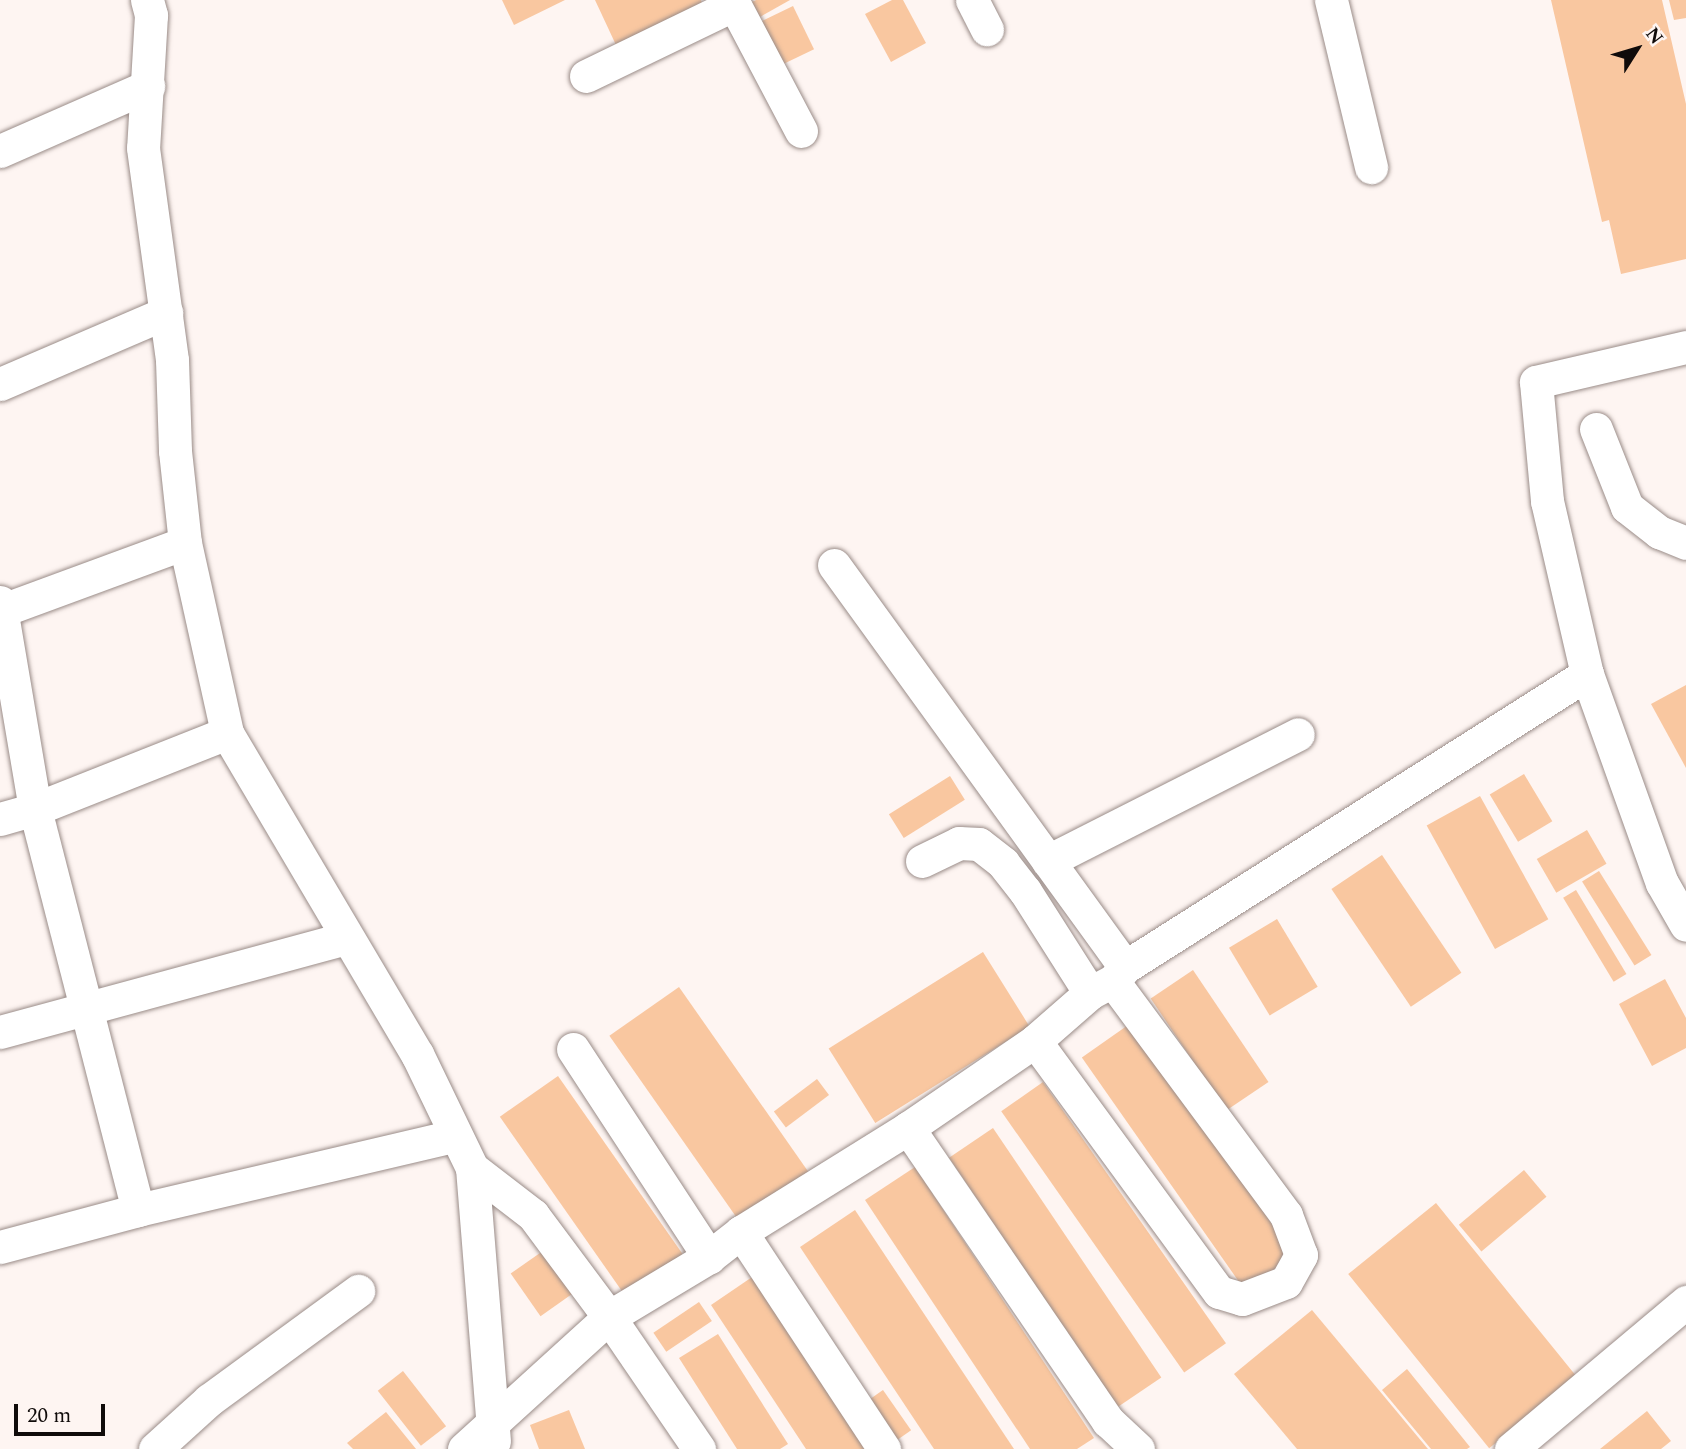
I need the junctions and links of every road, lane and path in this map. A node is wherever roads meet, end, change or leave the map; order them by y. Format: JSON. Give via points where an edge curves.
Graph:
{"nodes":[{"id":1,"x":147,"y":0,"type":"edge"},
{"id":2,"x":1331,"y":0,"type":"edge"},
{"id":3,"x":734,"y":2,"type":"edge"},
{"id":4,"x":586,"y":76,"type":"dead end"},
{"id":5,"x":148,"y":86,"type":"junction"},
{"id":6,"x":801,"y":131,"type":"dead end"},
{"id":7,"x":0,"y":151,"type":"edge"},
{"id":8,"x":1371,"y":167,"type":"dead end"},
{"id":9,"x":166,"y":313,"type":"junction"},
{"id":10,"x":1686,"y":346,"type":"edge"},
{"id":11,"x":0,"y":384,"type":"edge"},
{"id":12,"x":1596,"y":429,"type":"dead end"},
{"id":13,"x":185,"y":543,"type":"junction"},
{"id":14,"x":1686,"y":543,"type":"edge"},
{"id":15,"x":834,"y":565,"type":"dead end"},
{"id":16,"x":1,"y":608,"type":"edge"},
{"id":17,"x":1587,"y":674,"type":"junction"},
{"id":18,"x":227,"y":733,"type":"junction"},
{"id":19,"x":1298,"y":734,"type":"dead end"},
{"id":20,"x":36,"y":809,"type":"junction"},
{"id":21,"x":0,"y":819,"type":"edge"},
{"id":22,"x":922,"y":861,"type":"dead end"},
{"id":23,"x":1048,"y":861,"type":"junction"},
{"id":24,"x":1686,"y":925,"type":"edge"},
{"id":25,"x":346,"y":937,"type":"junction"},
{"id":26,"x":1109,"y":981,"type":"junction"},
{"id":27,"x":87,"y":1009,"type":"junction"},
{"id":28,"x":0,"y":1032,"type":"edge"},
{"id":29,"x":1035,"y":1041,"type":"junction"},
{"id":30,"x":573,"y":1048,"type":"dead end"},
{"id":31,"x":908,"y":1128,"type":"junction"},
{"id":32,"x":454,"y":1136,"type":"junction"},
{"id":33,"x":472,"y":1168,"type":"junction"},
{"id":34,"x":138,"y":1210,"type":"junction"},
{"id":35,"x":741,"y":1232,"type":"junction"},
{"id":36,"x":0,"y":1247,"type":"edge"},
{"id":37,"x":709,"y":1257,"type":"junction"},
{"id":38,"x":358,"y":1291,"type":"dead end"},
{"id":39,"x":1686,"y":1302,"type":"edge"},
{"id":40,"x":609,"y":1317,"type":"junction"},
{"id":41,"x":493,"y":1437,"type":"edge"},
{"id":42,"x":155,"y":1449,"type":"edge"},
{"id":43,"x":464,"y":1449,"type":"edge"},
{"id":44,"x":699,"y":1449,"type":"edge"},
{"id":45,"x":884,"y":1449,"type":"edge"},
{"id":46,"x":1138,"y":1449,"type":"edge"},
{"id":47,"x":1511,"y":1449,"type":"edge"}],
"edges":[{"from":1,"to":5,"type":"street","via":[[151,15]]},
{"from":2,"to":8,"type":"street"},
{"from":3,"to":4,"type":"street"},
{"from":3,"to":6,"type":"street"},
{"from":5,"to":7,"type":"street"},
{"from":5,"to":9,"type":"street","via":[[143,148]]},
{"from":9,"to":11,"type":"street"},
{"from":9,"to":13,"type":"street"},
{"from":10,"to":17,"type":"street","via":[[1536,382],[1547,501]]},
{"from":12,"to":14,"type":"street","via":[[1627,507],[1658,532]]},
{"from":13,"to":16,"type":"street"},
{"from":13,"to":18,"type":"street"},
{"from":15,"to":23,"type":"street"},
{"from":16,"to":20,"type":"street"},
{"from":17,"to":24,"type":"street","via":[[1662,883]]},
{"from":17,"to":26,"type":"street"},
{"from":18,"to":20,"type":"street"},
{"from":18,"to":25,"type":"street"},
{"from":19,"to":23,"type":"street"},
{"from":20,"to":21,"type":"street"},
{"from":20,"to":27,"type":"street"},
{"from":22,"to":26,"type":"street","via":[[959,843],[979,844],[1003,863]]},
{"from":23,"to":26,"type":"street"},
{"from":25,"to":27,"type":"street"},
{"from":25,"to":32,"type":"street","via":[[417,1054]]},
{"from":26,"to":29,"type":"street"},
{"from":26,"to":29,"type":"street","via":[[1286,1215],[1301,1255],[1286,1282],[1242,1299],[1219,1292]]},
{"from":27,"to":28,"type":"street"},
{"from":27,"to":34,"type":"street"},
{"from":29,"to":31,"type":"street"},
{"from":30,"to":37,"type":"street"},
{"from":31,"to":35,"type":"street"},
{"from":31,"to":46,"type":"street","via":[[1108,1421]]},
{"from":32,"to":33,"type":"street"},
{"from":32,"to":34,"type":"street"},
{"from":33,"to":40,"type":"street","via":[[533,1215]]},
{"from":33,"to":41,"type":"street"},
{"from":34,"to":36,"type":"street"},
{"from":35,"to":37,"type":"street"},
{"from":35,"to":45,"type":"street"},
{"from":37,"to":40,"type":"street"},
{"from":38,"to":42,"type":"street","via":[[209,1400]]},
{"from":39,"to":47,"type":"street"},
{"from":40,"to":41,"type":"street"},
{"from":40,"to":44,"type":"street"},
{"from":41,"to":43,"type":"street"}]}
